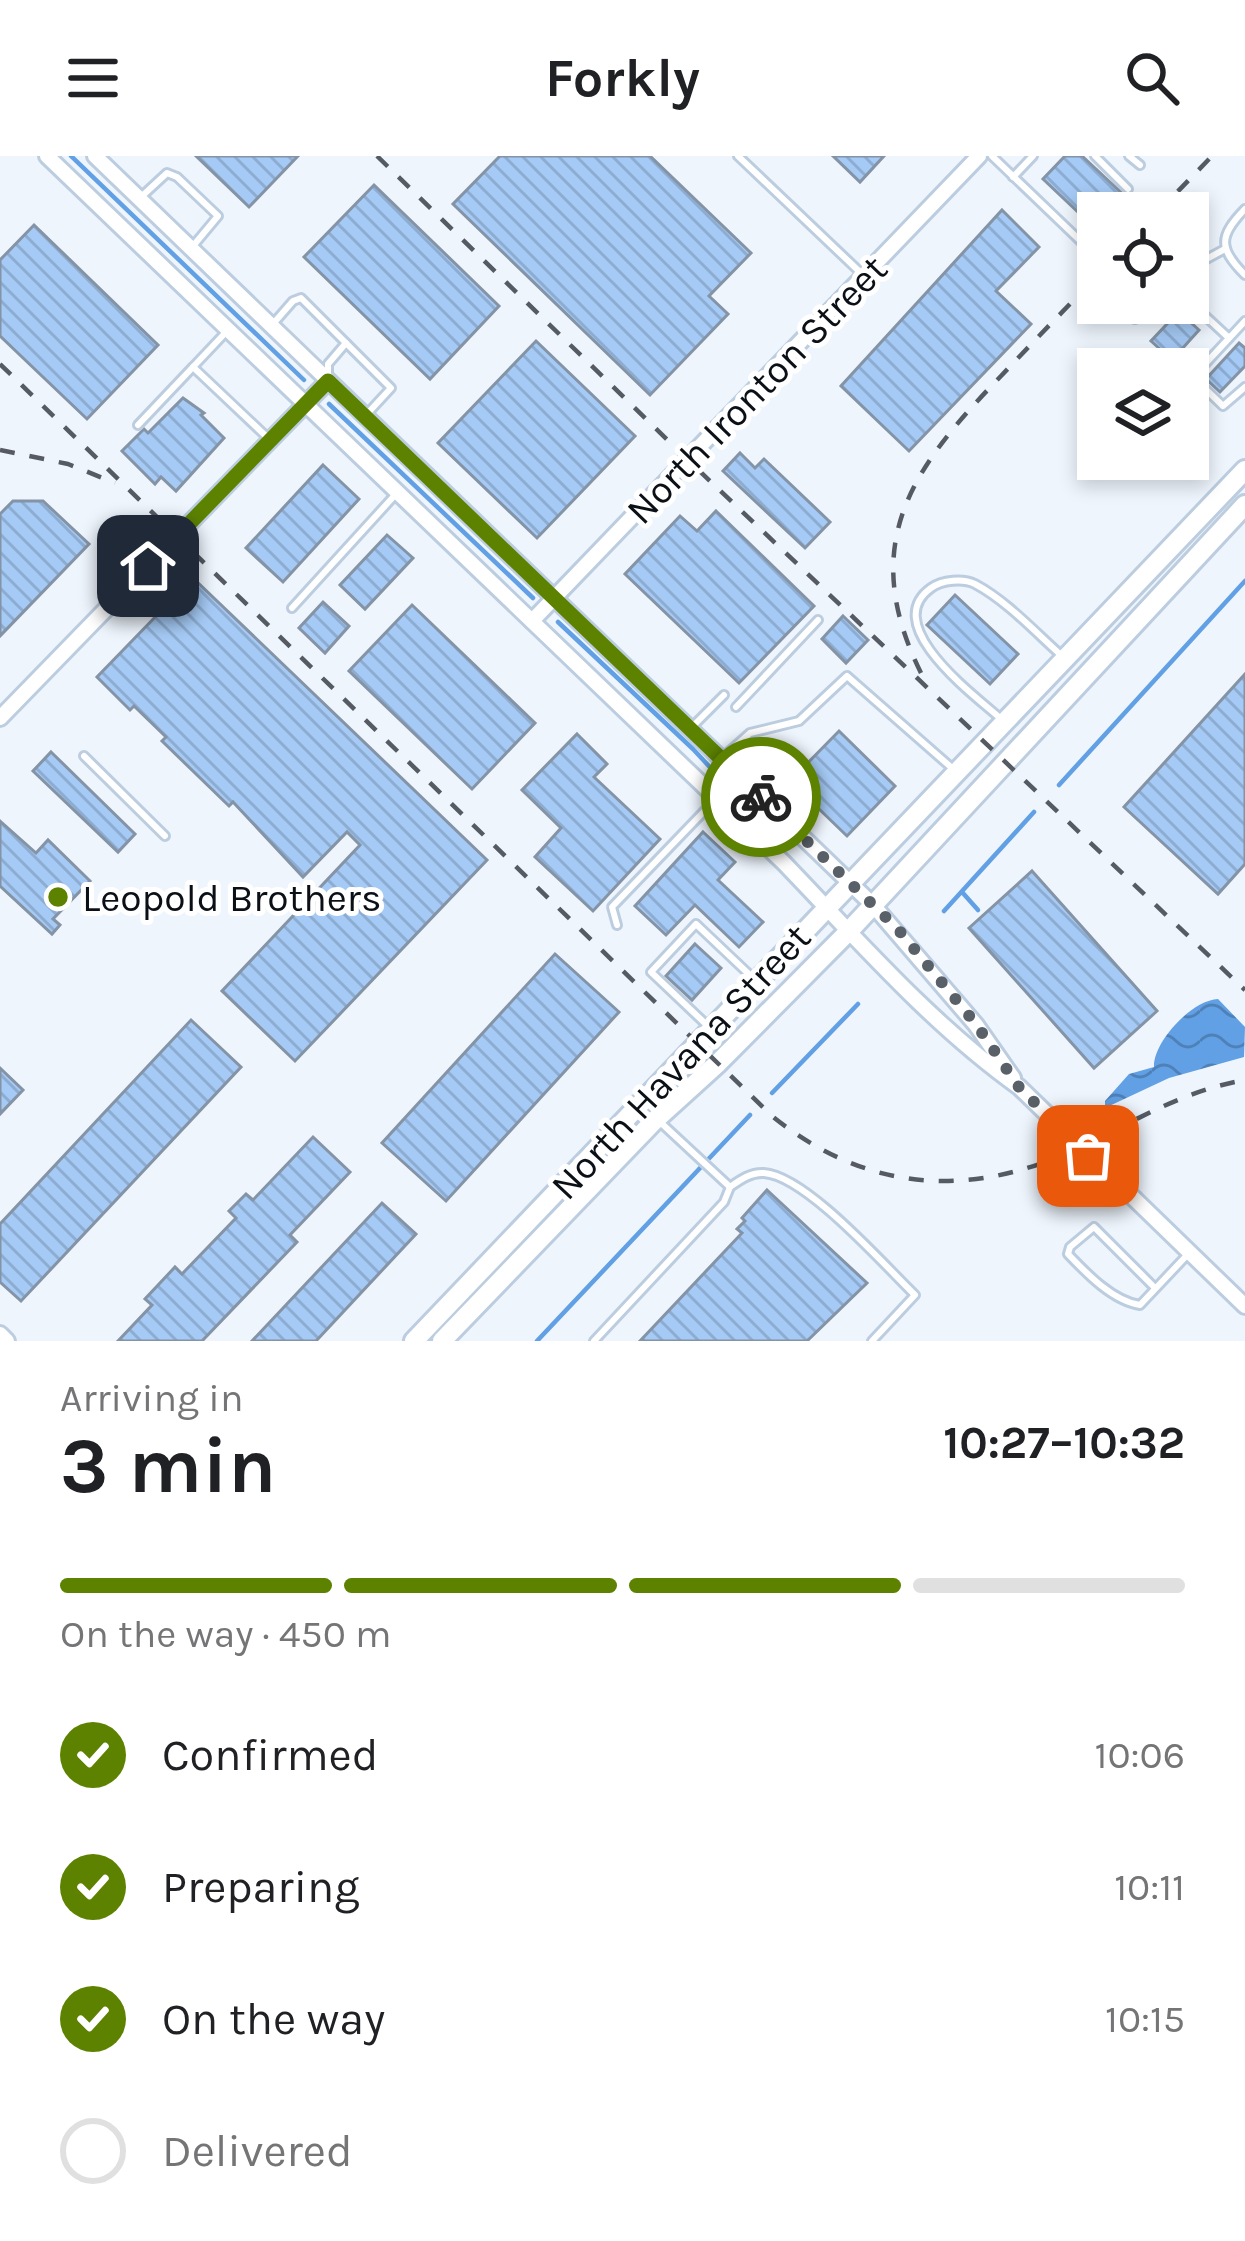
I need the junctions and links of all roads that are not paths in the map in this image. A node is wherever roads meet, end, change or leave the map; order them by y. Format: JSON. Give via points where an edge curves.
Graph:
{"nodes":[{"id":1,"x":47,"y":156,"type":"edge"},
{"id":2,"x":95,"y":156,"type":"edge"},
{"id":3,"x":738,"y":156,"type":"edge"},
{"id":4,"x":979,"y":156,"type":"edge"},
{"id":5,"x":992,"y":156,"type":"edge"},
{"id":6,"x":1033,"y":156,"type":"edge"},
{"id":7,"x":1095,"y":156,"type":"edge"},
{"id":8,"x":1129,"y":156,"type":"edge"},
{"id":9,"x":1140,"y":165,"type":"dead end"},
{"id":10,"x":1013,"y":177,"type":"junction"},
{"id":11,"x":1128,"y":189,"type":"dead end"},
{"id":12,"x":140,"y":199,"type":"junction"},
{"id":13,"x":1245,"y":208,"type":"edge"},
{"id":14,"x":1077,"y":238,"type":"edge"},
{"id":15,"x":191,"y":248,"type":"junction"},
{"id":16,"x":1225,"y":249,"type":"junction"},
{"id":17,"x":1209,"y":258,"type":"edge"},
{"id":18,"x":1245,"y":275,"type":"edge"},
{"id":19,"x":865,"y":276,"type":"junction"},
{"id":20,"x":1209,"y":319,"type":"edge"},
{"id":21,"x":1245,"y":321,"type":"edge"},
{"id":22,"x":271,"y":326,"type":"junction"},
{"id":23,"x":228,"y":330,"type":"junction"},
{"id":24,"x":1229,"y":338,"type":"junction"},
{"id":25,"x":346,"y":344,"type":"junction"},
{"id":26,"x":193,"y":367,"type":"junction"},
{"id":27,"x":328,"y":381,"type":"junction"},
{"id":28,"x":1245,"y":387,"type":"edge"},
{"id":29,"x":305,"y":404,"type":"junction"},
{"id":30,"x":365,"y":416,"type":"junction"},
{"id":31,"x":138,"y":425,"type":"dead end"},
{"id":32,"x":270,"y":440,"type":"junction"},
{"id":33,"x":1245,"y":470,"type":"edge"},
{"id":34,"x":398,"y":492,"type":"junction"},
{"id":35,"x":1245,"y":505,"type":"edge"},
{"id":36,"x":116,"y":534,"type":"dead end"},
{"id":37,"x":148,"y":566,"type":"junction"},
{"id":38,"x":555,"y":598,"type":"junction"},
{"id":39,"x":292,"y":608,"type":"dead end"},
{"id":40,"x":818,"y":620,"type":"dead end"},
{"id":41,"x":532,"y":621,"type":"junction"},
{"id":42,"x":1065,"y":658,"type":"junction"},
{"id":43,"x":724,"y":695,"type":"dead end"},
{"id":44,"x":736,"y":707,"type":"dead end"},
{"id":45,"x":0,"y":718,"type":"edge"},
{"id":46,"x":1004,"y":720,"type":"junction"},
{"id":47,"x":690,"y":729,"type":"junction"},
{"id":48,"x":84,"y":756,"type":"dead end"},
{"id":49,"x":721,"y":758,"type":"junction"},
{"id":50,"x":954,"y":771,"type":"junction"},
{"id":51,"x":717,"y":798,"type":"junction"},
{"id":52,"x":165,"y":836,"type":"dead end"},
{"id":53,"x":850,"y":882,"type":"junction"},
{"id":54,"x":873,"y":904,"type":"junction"},
{"id":55,"x":826,"y":907,"type":"junction"},
{"id":56,"x":616,"y":925,"type":"dead end"},
{"id":57,"x":849,"y":932,"type":"junction"},
{"id":58,"x":755,"y":981,"type":"junction"},
{"id":59,"x":710,"y":1028,"type":"junction"},
{"id":60,"x":1019,"y":1087,"type":"junction"},
{"id":61,"x":656,"y":1119,"type":"junction"},
{"id":62,"x":730,"y":1187,"type":"junction"},
{"id":63,"x":1189,"y":1252,"type":"junction"},
{"id":64,"x":1155,"y":1288,"type":"junction"},
{"id":65,"x":1245,"y":1306,"type":"edge"},
{"id":66,"x":0,"y":1334,"type":"edge"},
{"id":67,"x":7,"y":1341,"type":"edge"},
{"id":68,"x":414,"y":1341,"type":"edge"},
{"id":69,"x":442,"y":1341,"type":"edge"},
{"id":70,"x":594,"y":1341,"type":"edge"},
{"id":71,"x":872,"y":1341,"type":"edge"}],
"edges":[{"from":1,"to":23,"type":"street"},
{"from":2,"to":12,"type":"street"},
{"from":3,"to":19,"type":"lane"},
{"from":4,"to":19,"type":"street","name":"North Ironton Street"},
{"from":5,"to":10,"type":"lane"},
{"from":6,"to":10,"type":"lane"},
{"from":7,"to":11,"type":"lane"},
{"from":8,"to":9,"type":"lane"},
{"from":10,"to":14,"type":"lane"},
{"from":12,"to":15,"type":"street"},
{"from":12,"to":15,"type":"lane","via":[[166,173],[218,216]]},
{"from":13,"to":16,"type":"lane","via":[[1230,224]]},
{"from":15,"to":22,"type":"street"},
{"from":16,"to":17,"type":"lane"},
{"from":16,"to":18,"type":"lane"},
{"from":19,"to":38,"type":"street","name":"North Ironton Street"},
{"from":20,"to":24,"type":"lane"},
{"from":21,"to":24,"type":"lane"},
{"from":22,"to":25,"type":"lane","via":[[301,298]]},
{"from":22,"to":27,"type":"street"},
{"from":23,"to":26,"type":"lane"},
{"from":23,"to":29,"type":"street"},
{"from":24,"to":28,"type":"lane","via":[[1193,377],[1223,406]]},
{"from":25,"to":27,"type":"lane","via":[[328,364]]},
{"from":25,"to":30,"type":"lane","via":[[392,388]]},
{"from":26,"to":31,"type":"lane"},
{"from":26,"to":32,"type":"lane"},
{"from":27,"to":29,"type":"street"},
{"from":27,"to":30,"type":"street"},
{"from":29,"to":32,"type":"street"},
{"from":29,"to":34,"type":"street"},
{"from":30,"to":38,"type":"street"},
{"from":32,"to":37,"type":"street"},
{"from":33,"to":42,"type":"main road","name":"North Havana Street"},
{"from":34,"to":39,"type":"lane"},
{"from":34,"to":41,"type":"street"},
{"from":35,"to":54,"type":"main road","name":"North Havana Street"},
{"from":36,"to":37,"type":"lane"},
{"from":37,"to":45,"type":"street"},
{"from":38,"to":41,"type":"street","name":"North Ironton Street"},
{"from":38,"to":47,"type":"street"},
{"from":40,"to":44,"type":"lane"},
{"from":41,"to":51,"type":"street"},
{"from":42,"to":46,"type":"main road","name":"North Havana Street"},
{"from":42,"to":46,"type":"lane","via":[[973,582],[929,589],[915,626],[962,686]]},
{"from":43,"to":47,"type":"lane"},
{"from":46,"to":50,"type":"main road","name":"North Havana Street"},
{"from":47,"to":49,"type":"street"},
{"from":48,"to":52,"type":"lane"},
{"from":49,"to":50,"type":"lane","via":[[750,733],[799,721],[847,676]]},
{"from":49,"to":53,"type":"street"},
{"from":50,"to":53,"type":"main road","name":"North Havana Street"},
{"from":51,"to":55,"type":"street"},
{"from":51,"to":56,"type":"lane","via":[[612,907]]},
{"from":53,"to":54,"type":"street"},
{"from":53,"to":55,"type":"main road","name":"North Havana Street"},
{"from":54,"to":57,"type":"main road","name":"North Havana Street"},
{"from":54,"to":60,"type":"street"},
{"from":55,"to":57,"type":"street"},
{"from":55,"to":58,"type":"main road","name":"North Havana Street"},
{"from":57,"to":60,"type":"street"},
{"from":57,"to":61,"type":"main road","name":"North Havana Street"},
{"from":58,"to":59,"type":"main road","name":"North Havana Street"},
{"from":58,"to":59,"type":"lane","via":[[696,924],[651,971]]},
{"from":59,"to":68,"type":"main road","name":"North Havana Street"},
{"from":60,"to":63,"type":"street"},
{"from":61,"to":62,"type":"lane"},
{"from":61,"to":69,"type":"main road","name":"North Havana Street"},
{"from":62,"to":70,"type":"lane"},
{"from":62,"to":71,"type":"lane","via":[[766,1173],[816,1198],[915,1295]]},
{"from":63,"to":64,"type":"lane"},
{"from":63,"to":65,"type":"street"},
{"from":64,"to":64,"type":"lane","via":[[1140,1305],[1125,1303],[1081,1268],[1070,1247],[1094,1227]]},
{"from":66,"to":67,"type":"street"}]}
